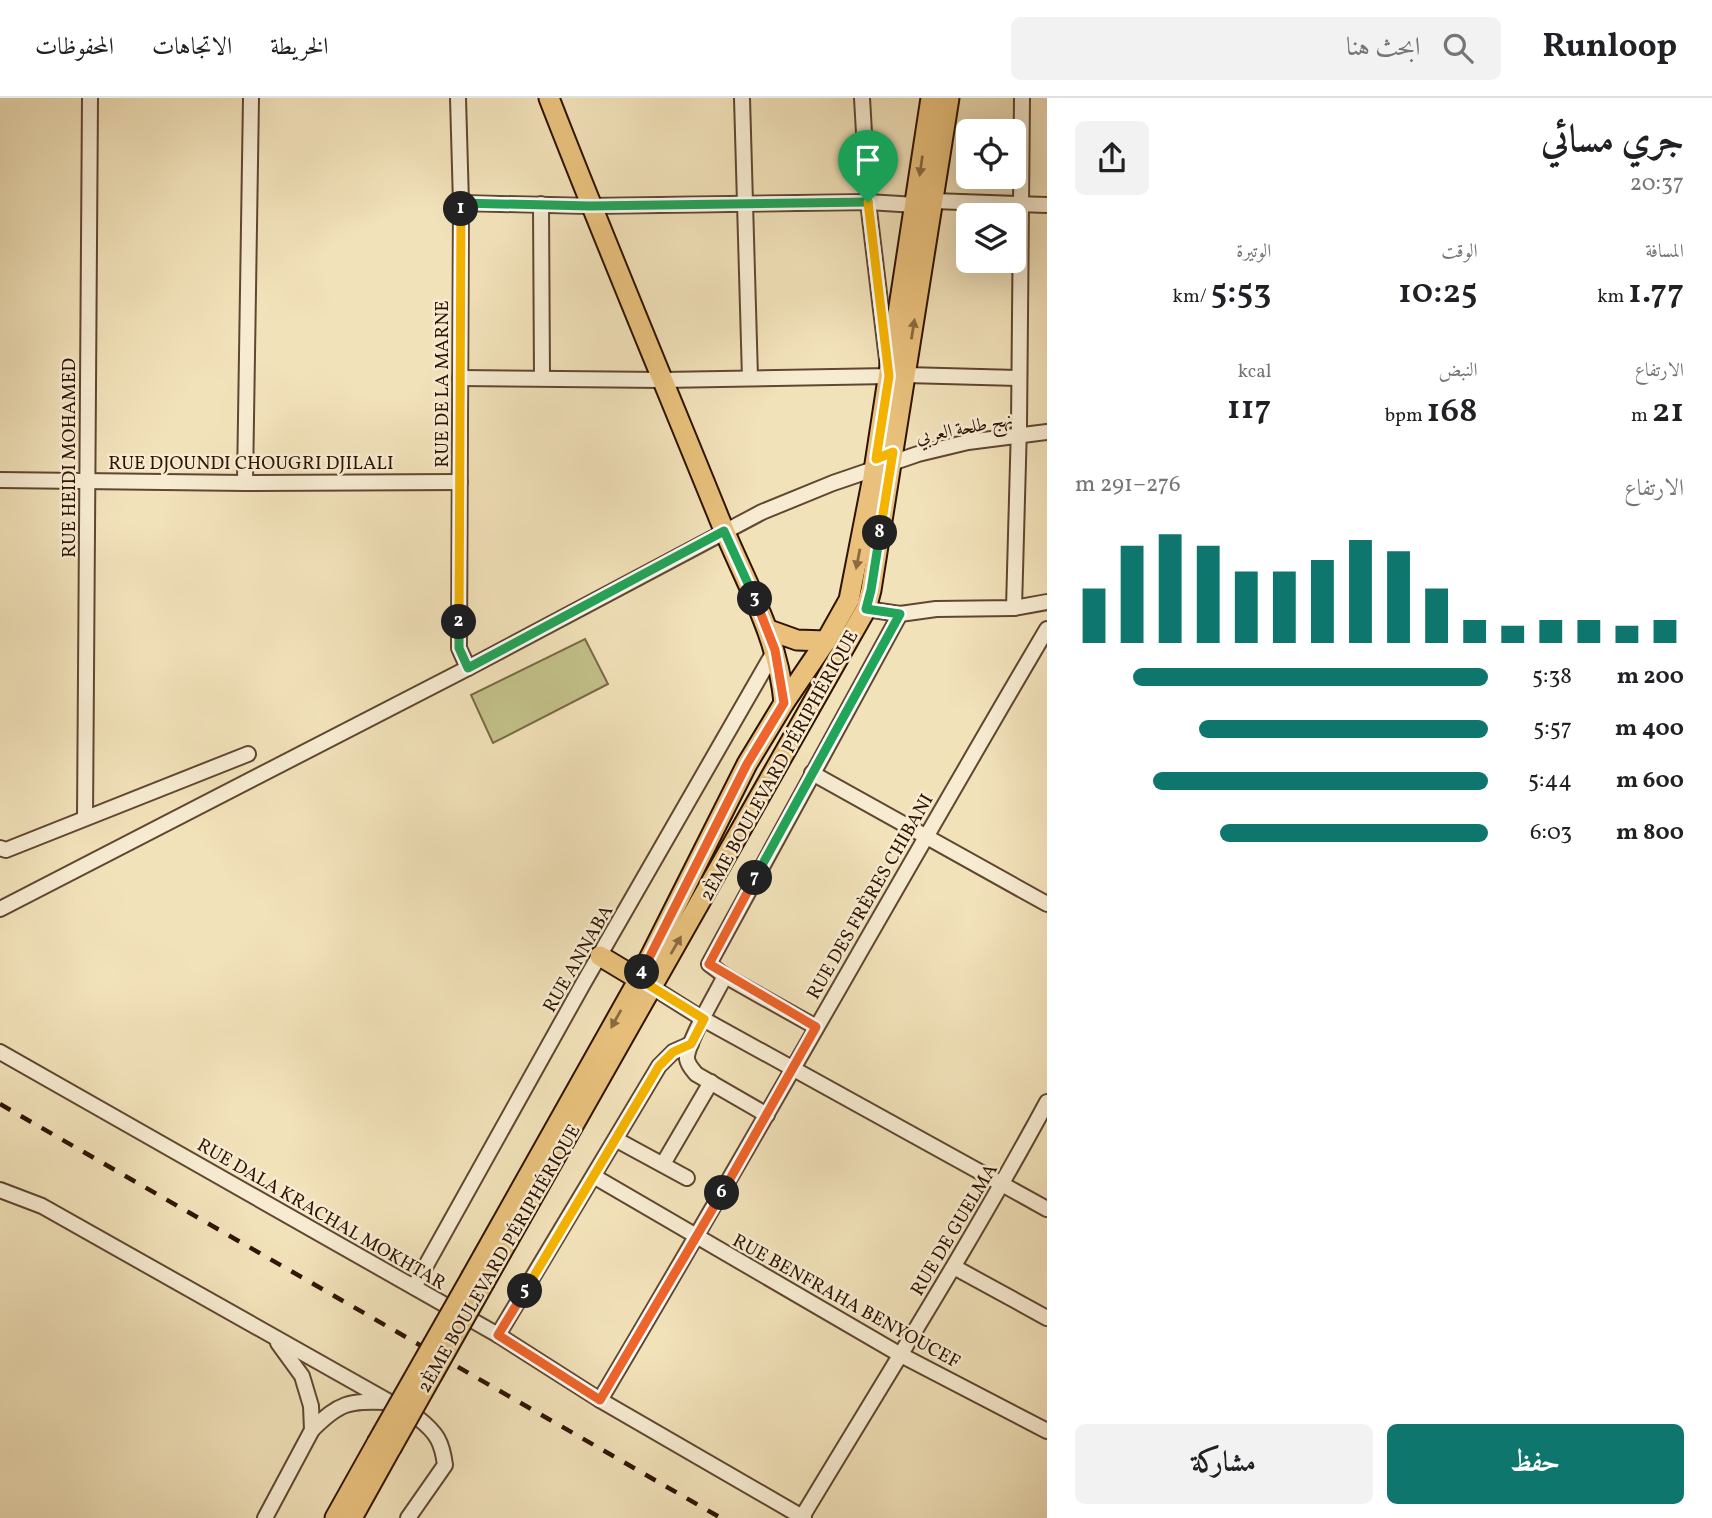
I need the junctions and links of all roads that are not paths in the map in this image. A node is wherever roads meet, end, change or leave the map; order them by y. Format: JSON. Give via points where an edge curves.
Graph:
{"nodes":[{"id":1,"x":90,"y":98,"type":"edge"},
{"id":2,"x":251,"y":98,"type":"edge"},
{"id":3,"x":458,"y":98,"type":"edge"},
{"id":4,"x":549,"y":98,"type":"edge"},
{"id":5,"x":742,"y":98,"type":"edge"},
{"id":6,"x":862,"y":98,"type":"edge"},
{"id":7,"x":932,"y":98,"type":"edge"},
{"id":8,"x":949,"y":98,"type":"edge"},
{"id":9,"x":1021,"y":98,"type":"edge"},
{"id":10,"x":746,"y":202,"type":"junction"},
{"id":11,"x":868,"y":202,"type":"junction"},
{"id":12,"x":461,"y":203,"type":"junction"},
{"id":13,"x":924,"y":203,"type":"junction"},
{"id":14,"x":956,"y":203,"type":"edge"},
{"id":15,"x":1019,"y":203,"type":"edge"},
{"id":16,"x":541,"y":204,"type":"junction"},
{"id":17,"x":1026,"y":204,"type":"edge"},
{"id":18,"x":1047,"y":205,"type":"edge"},
{"id":19,"x":590,"y":206,"type":"junction"},
{"id":20,"x":1019,"y":273,"type":"edge"},
{"id":21,"x":897,"y":375,"type":"junction"},
{"id":22,"x":460,"y":378,"type":"junction"},
{"id":23,"x":542,"y":378,"type":"junction"},
{"id":24,"x":750,"y":378,"type":"junction"},
{"id":25,"x":1019,"y":378,"type":"junction"},
{"id":26,"x":663,"y":380,"type":"junction"},
{"id":27,"x":1047,"y":424,"type":"edge"},
{"id":28,"x":1018,"y":430,"type":"junction"},
{"id":29,"x":1047,"y":432,"type":"edge"},
{"id":30,"x":884,"y":461,"type":"junction"},
{"id":31,"x":87,"y":480,"type":"junction"},
{"id":32,"x":0,"y":481,"type":"edge"},
{"id":33,"x":460,"y":482,"type":"junction"},
{"id":34,"x":246,"y":483,"type":"junction"},
{"id":35,"x":724,"y":531,"type":"junction"},
{"id":36,"x":1047,"y":602,"type":"edge"},
{"id":37,"x":1014,"y":608,"type":"junction"},
{"id":38,"x":866,"y":609,"type":"junction"},
{"id":39,"x":900,"y":614,"type":"junction"},
{"id":40,"x":1047,"y":629,"type":"edge"},
{"id":41,"x":769,"y":630,"type":"junction"},
{"id":42,"x":826,"y":641,"type":"junction"},
{"id":43,"x":775,"y":650,"type":"junction"},
{"id":44,"x":468,"y":668,"type":"junction"},
{"id":45,"x":784,"y":703,"type":"junction"},
{"id":46,"x":248,"y":754,"type":"dead end"},
{"id":47,"x":813,"y":773,"type":"junction"},
{"id":48,"x":85,"y":818,"type":"junction"},
{"id":49,"x":925,"y":837,"type":"junction"},
{"id":50,"x":0,"y":848,"type":"edge"},
{"id":51,"x":1047,"y":904,"type":"edge"},
{"id":52,"x":0,"y":909,"type":"edge"},
{"id":53,"x":600,"y":956,"type":"junction"},
{"id":54,"x":725,"y":976,"type":"junction"},
{"id":55,"x":645,"y":983,"type":"junction"},
{"id":56,"x":704,"y":1019,"type":"junction"},
{"id":57,"x":816,"y":1027,"type":"junction"},
{"id":58,"x":691,"y":1044,"type":"junction"},
{"id":59,"x":0,"y":1052,"type":"edge"},
{"id":60,"x":794,"y":1069,"type":"junction"},
{"id":61,"x":711,"y":1082,"type":"junction"},
{"id":62,"x":1047,"y":1102,"type":"edge"},
{"id":63,"x":767,"y":1115,"type":"junction"},
{"id":64,"x":617,"y":1140,"type":"junction"},
{"id":65,"x":663,"y":1164,"type":"junction"},
{"id":66,"x":595,"y":1177,"type":"junction"},
{"id":67,"x":687,"y":1178,"type":"dead end"},
{"id":68,"x":1003,"y":1184,"type":"junction"},
{"id":69,"x":0,"y":1190,"type":"edge"},
{"id":70,"x":1047,"y":1209,"type":"edge"},
{"id":71,"x":696,"y":1237,"type":"junction"},
{"id":72,"x":954,"y":1268,"type":"junction"},
{"id":73,"x":414,"y":1287,"type":"junction"},
{"id":74,"x":1047,"y":1318,"type":"edge"},
{"id":75,"x":498,"y":1335,"type":"junction"},
{"id":76,"x":275,"y":1339,"type":"junction"},
{"id":77,"x":899,"y":1354,"type":"junction"},
{"id":78,"x":600,"y":1400,"type":"junction"},
{"id":79,"x":388,"y":1402,"type":"junction"},
{"id":80,"x":312,"y":1430,"type":"junction"},
{"id":81,"x":1047,"y":1431,"type":"edge"},
{"id":82,"x":384,"y":1445,"type":"junction"},
{"id":83,"x":264,"y":1518,"type":"edge"},
{"id":84,"x":335,"y":1518,"type":"edge"},
{"id":85,"x":352,"y":1518,"type":"edge"},
{"id":86,"x":408,"y":1518,"type":"edge"},
{"id":87,"x":803,"y":1518,"type":"edge"}],
"edges":[{"from":1,"to":31,"type":"street","name":"RUE HEIDI MOHAMED"},
{"from":2,"to":34,"type":"street"},
{"from":3,"to":12,"type":"street","name":"RUE DE LA MARNE"},
{"from":4,"to":19,"type":"main road"},
{"from":5,"to":10,"type":"street"},
{"from":6,"to":11,"type":"street"},
{"from":7,"to":13,"type":"main road","name":"2ÈME BOULEVARD PÉRIPHÉRIQUE","one_way":true},
{"from":8,"to":13,"type":"main road","name":"2ÈME BOULEVARD PÉRIPHÉRIQUE"},
{"from":9,"to":15,"type":"street"},
{"from":10,"to":11,"type":"street"},
{"from":10,"to":19,"type":"street"},
{"from":10,"to":24,"type":"street"},
{"from":11,"to":13,"type":"street"},
{"from":11,"to":21,"type":"street"},
{"from":12,"to":16,"type":"street"},
{"from":12,"to":22,"type":"street","name":"RUE DE LA MARNE"},
{"from":13,"to":14,"type":"street"},
{"from":13,"to":21,"type":"main road","name":"2ÈME BOULEVARD PÉRIPHÉRIQUE"},
{"from":16,"to":19,"type":"street"},
{"from":16,"to":23,"type":"street"},
{"from":17,"to":18,"type":"street"},
{"from":19,"to":26,"type":"main road"},
{"from":20,"to":25,"type":"street"},
{"from":21,"to":24,"type":"street"},
{"from":21,"to":25,"type":"street"},
{"from":21,"to":30,"type":"main road","name":"2ÈME BOULEVARD PÉRIPHÉRIQUE"},
{"from":22,"to":23,"type":"street"},
{"from":22,"to":33,"type":"street","name":"RUE DE LA MARNE"},
{"from":23,"to":26,"type":"street"},
{"from":24,"to":26,"type":"street"},
{"from":25,"to":28,"type":"street"},
{"from":26,"to":35,"type":"main road"},
{"from":27,"to":28,"type":"street"},
{"from":28,"to":29,"type":"street","name":"نهج طلحة العربي"},
{"from":28,"to":30,"type":"street","name":"نهج طلحة العربي"},
{"from":28,"to":37,"type":"street"},
{"from":30,"to":35,"type":"street","name":"نهج طلحة العربي"},
{"from":30,"to":38,"type":"main road","name":"2ÈME BOULEVARD PÉRIPHÉRIQUE"},
{"from":30,"to":42,"type":"main road","name":"2ÈME BOULEVARD PÉRIPHÉRIQUE","one_way":true,"via":[[849,600]]},
{"from":31,"to":32,"type":"street","name":"RUE DJOUNDI CHOUGRI DJILALI"},
{"from":31,"to":34,"type":"street","name":"RUE DJOUNDI CHOUGRI DJILALI"},
{"from":31,"to":48,"type":"street","name":"RUE HEIDI MOHAMED"},
{"from":33,"to":34,"type":"street","name":"RUE DJOUNDI CHOUGRI DJILALI"},
{"from":33,"to":44,"type":"street","name":"RUE DE LA MARNE","via":[[459,648]]},
{"from":35,"to":41,"type":"main road"},
{"from":35,"to":44,"type":"street","name":"نهج طلحة العربي"},
{"from":36,"to":37,"type":"street"},
{"from":37,"to":39,"type":"street","via":[[936,608]]},
{"from":38,"to":39,"type":"street"},
{"from":55,"to":38,"type":"main road","name":"2ÈME BOULEVARD PÉRIPHÉRIQUE","one_way":true},
{"from":39,"to":47,"type":"street"},
{"from":40,"to":49,"type":"street","name":"RUE DES FRÈRES CHIBANI"},
{"from":41,"to":42,"type":"main road","via":[[797,640]]},
{"from":41,"to":43,"type":"main road"},
{"from":42,"to":45,"type":"main road","name":"2ÈME BOULEVARD PÉRIPHÉRIQUE"},
{"from":43,"to":45,"type":"main road"},
{"from":43,"to":53,"type":"street","name":"RUE ANNABA"},
{"from":44,"to":52,"type":"street","name":"نهج طلحة العربي"},
{"from":45,"to":55,"type":"main road","name":"2ÈME BOULEVARD PÉRIPHÉRIQUE","via":[[747,764]]},
{"from":46,"to":48,"type":"street"},
{"from":47,"to":49,"type":"street"},
{"from":47,"to":54,"type":"street","via":[[709,964]]},
{"from":48,"to":50,"type":"street","via":[[6,850]]},
{"from":49,"to":51,"type":"street"},
{"from":49,"to":57,"type":"street","name":"RUE DES FRÈRES CHIBANI"},
{"from":53,"to":55,"type":"main road"},
{"from":53,"to":73,"type":"street","name":"RUE ANNABA"},
{"from":54,"to":56,"type":"street"},
{"from":54,"to":57,"type":"street"},
{"from":55,"to":56,"type":"street"},
{"from":55,"to":82,"type":"main road","name":"2ÈME BOULEVARD PÉRIPHÉRIQUE","bridge":true},
{"from":56,"to":58,"type":"street"},
{"from":56,"to":60,"type":"street"},
{"from":57,"to":60,"type":"street","name":"RUE DES FRÈRES CHIBANI"},
{"from":58,"to":61,"type":"street","via":[[690,1066]]},
{"from":58,"to":64,"type":"street","via":[[673,1052],[659,1066]]},
{"from":59,"to":73,"type":"street","name":"RUE DALA KRACHAL MOKHTAR"},
{"from":60,"to":63,"type":"street","name":"RUE DES FRÈRES CHIBANI"},
{"from":60,"to":68,"type":"street"},
{"from":61,"to":63,"type":"street"},
{"from":61,"to":65,"type":"street"},
{"from":62,"to":68,"type":"street","name":"RUE DE GUELMA"},
{"from":63,"to":71,"type":"street","name":"RUE DES FRÈRES CHIBANI"},
{"from":64,"to":65,"type":"street"},
{"from":64,"to":66,"type":"street"},
{"from":65,"to":67,"type":"street"},
{"from":66,"to":71,"type":"street","name":"RUE BENFRAHA BENYOUCEF"},
{"from":66,"to":75,"type":"street"},
{"from":68,"to":70,"type":"street"},
{"from":68,"to":72,"type":"street","name":"RUE DE GUELMA"},
{"from":69,"to":76,"type":"street","via":[[42,1206]]},
{"from":71,"to":77,"type":"street","name":"RUE BENFRAHA BENYOUCEF"},
{"from":71,"to":78,"type":"street","name":"RUE DES FRÈRES CHIBANI"},
{"from":72,"to":74,"type":"street"},
{"from":72,"to":77,"type":"street","name":"RUE DE GUELMA"},
{"from":73,"to":75,"type":"street","name":"RUE DALA KRACHAL MOKHTAR"},
{"from":75,"to":78,"type":"street","name":"RUE DALA KRACHAL MOKHTAR"},
{"from":76,"to":79,"type":"street"},
{"from":76,"to":80,"type":"street","via":[[302,1376]]},
{"from":77,"to":81,"type":"street","name":"RUE BENFRAHA BENYOUCEF"},
{"from":77,"to":87,"type":"street","name":"RUE DE GUELMA"},
{"from":78,"to":87,"type":"street","name":"RUE DALA KRACHAL MOKHTAR"},
{"from":79,"to":80,"type":"street","via":[[340,1406]]},
{"from":79,"to":86,"type":"street","via":[[433,1430],[442,1447],[445,1465]]},
{"from":80,"to":83,"type":"street"},
{"from":82,"to":84,"type":"main road","name":"2ÈME BOULEVARD PÉRIPHÉRIQUE"},
{"from":82,"to":85,"type":"main road","name":"2ÈME BOULEVARD PÉRIPHÉRIQUE"}]}
